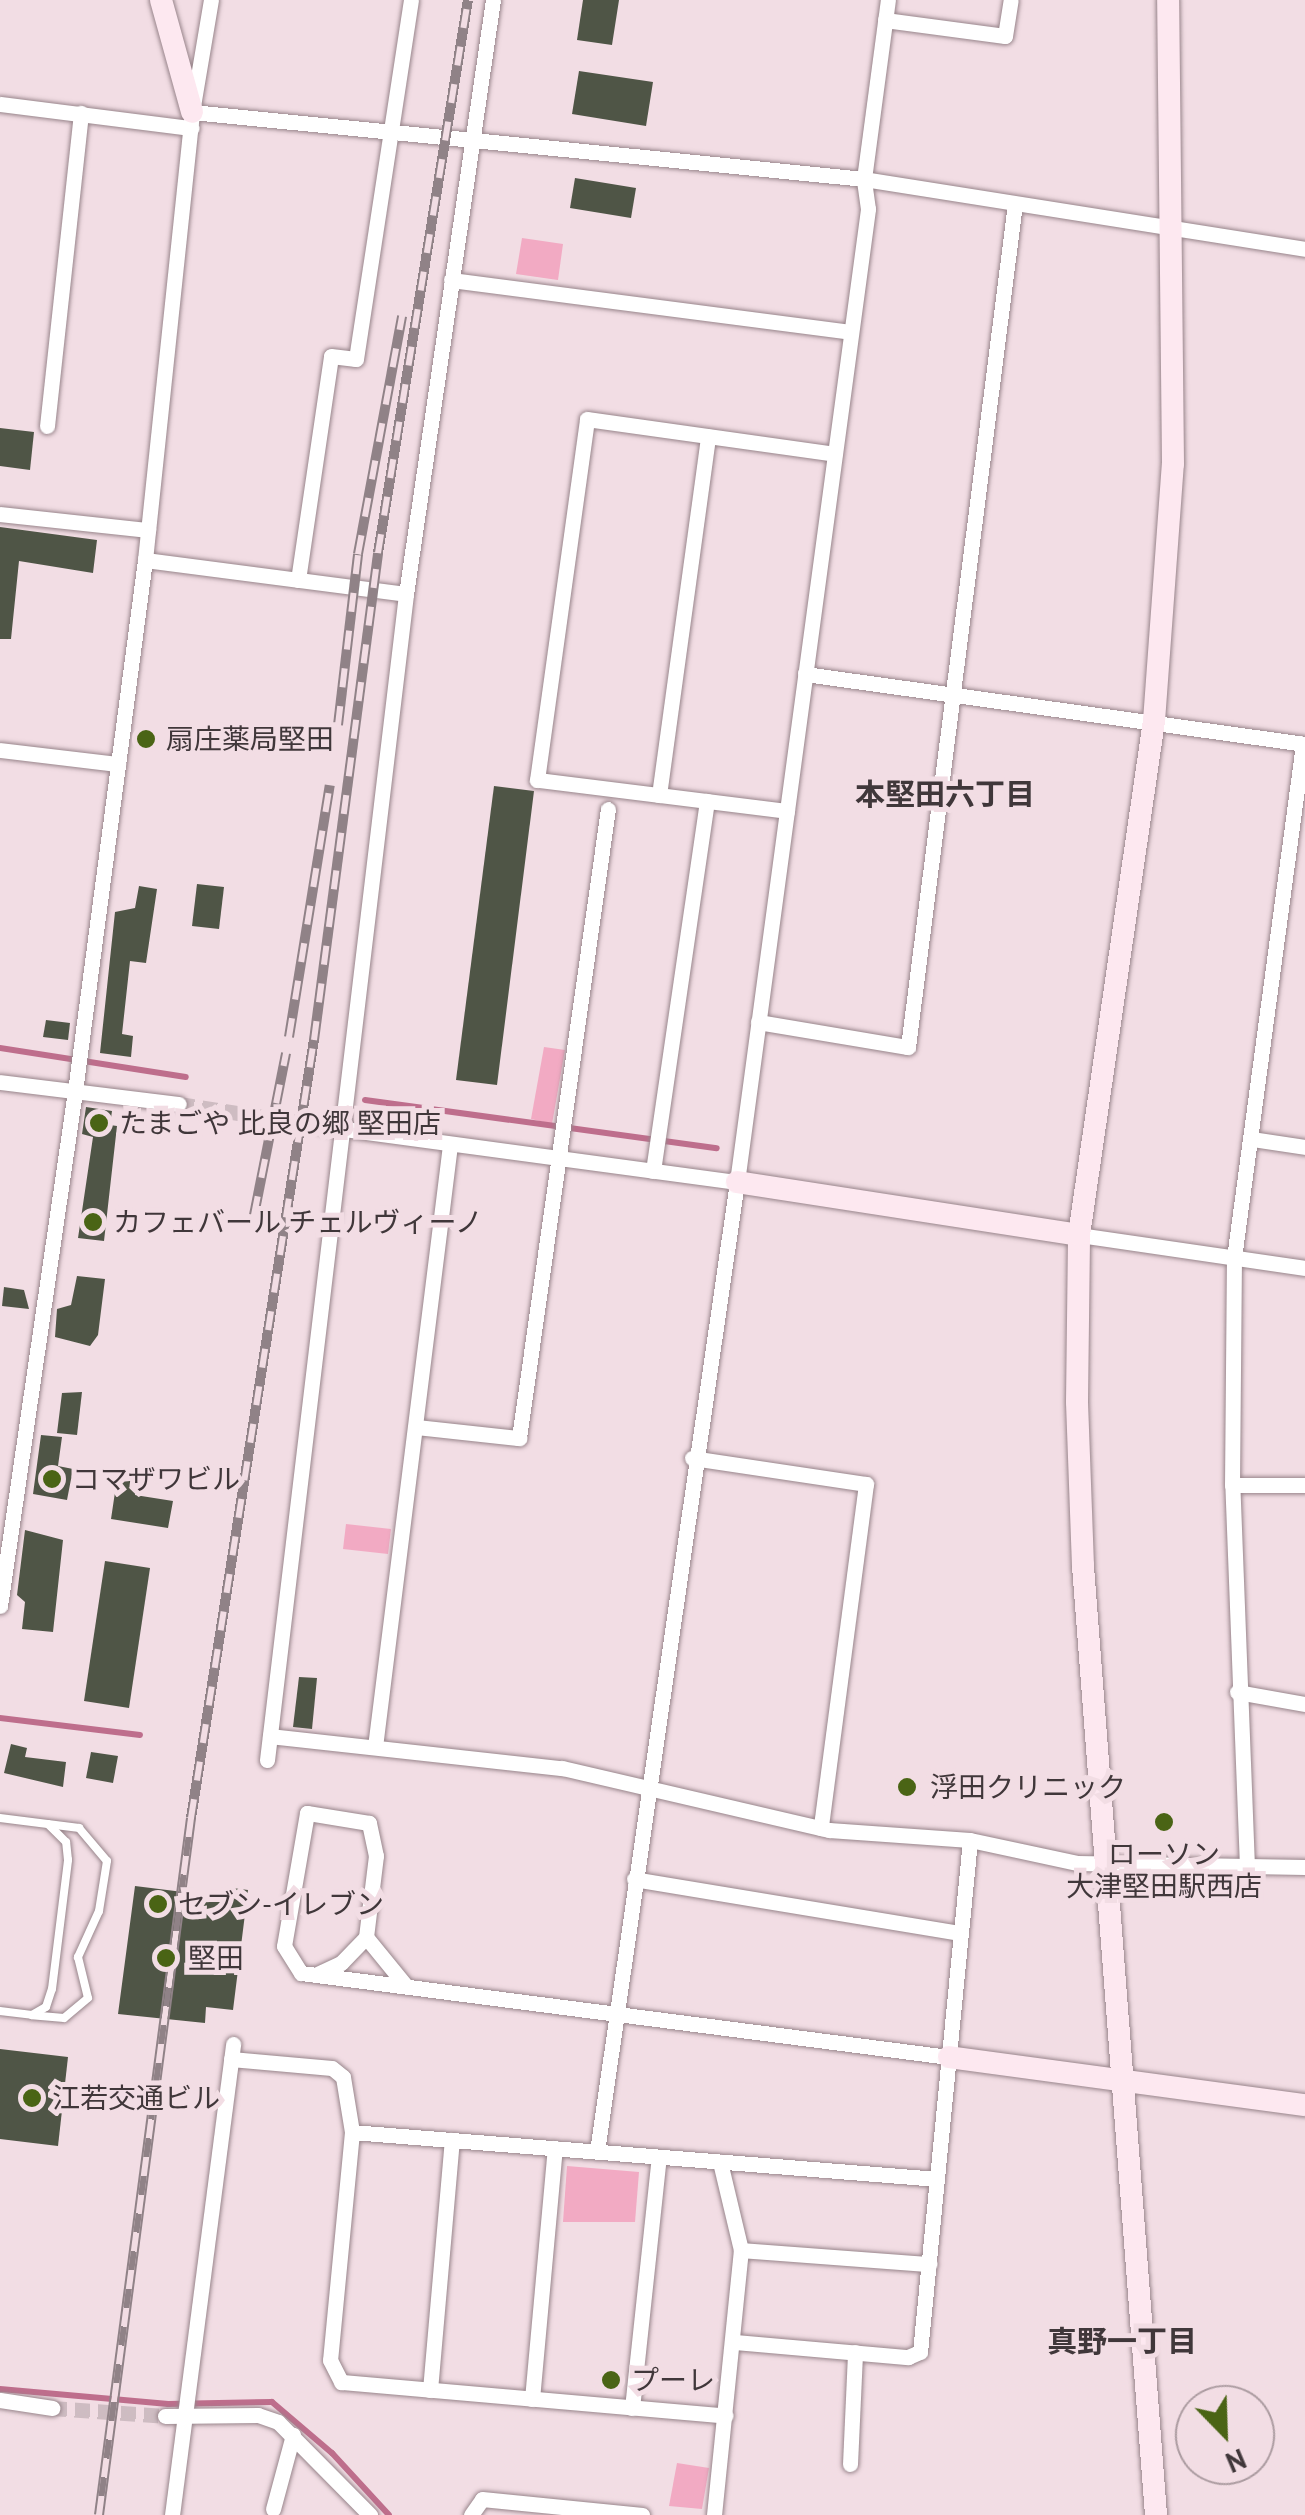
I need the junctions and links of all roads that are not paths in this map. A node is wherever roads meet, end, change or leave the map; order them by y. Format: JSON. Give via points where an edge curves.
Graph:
{"nodes":[{"id":1,"x":161,"y":0,"type":"edge"},
{"id":2,"x":212,"y":0,"type":"edge"},
{"id":3,"x":411,"y":0,"type":"edge"},
{"id":4,"x":493,"y":0,"type":"edge"},
{"id":5,"x":888,"y":0,"type":"edge"},
{"id":6,"x":1011,"y":0,"type":"edge"},
{"id":7,"x":1168,"y":0,"type":"edge"},
{"id":8,"x":885,"y":20,"type":"junction"},
{"id":9,"x":0,"y":104,"type":"edge"},
{"id":10,"x":81,"y":113,"type":"junction"},
{"id":11,"x":192,"y":120,"type":"junction"},
{"id":12,"x":390,"y":133,"type":"junction"},
{"id":13,"x":471,"y":142,"type":"junction"},
{"id":14,"x":864,"y":179,"type":"junction"},
{"id":15,"x":1014,"y":204,"type":"junction"},
{"id":16,"x":1172,"y":226,"type":"junction"},
{"id":17,"x":1305,"y":249,"type":"edge"},
{"id":18,"x":451,"y":280,"type":"junction"},
{"id":19,"x":851,"y":332,"type":"junction"},
{"id":20,"x":48,"y":426,"type":"dead end"},
{"id":21,"x":708,"y":436,"type":"junction"},
{"id":22,"x":835,"y":454,"type":"junction"},
{"id":23,"x":0,"y":514,"type":"edge"},
{"id":24,"x":148,"y":530,"type":"junction"},
{"id":25,"x":145,"y":560,"type":"junction"},
{"id":26,"x":298,"y":580,"type":"junction"},
{"id":27,"x":406,"y":594,"type":"junction"},
{"id":28,"x":805,"y":674,"type":"junction"},
{"id":29,"x":952,"y":696,"type":"junction"},
{"id":30,"x":1154,"y":721,"type":"junction"},
{"id":31,"x":1304,"y":744,"type":"edge"},
{"id":32,"x":0,"y":750,"type":"edge"},
{"id":33,"x":118,"y":764,"type":"junction"},
{"id":34,"x":659,"y":795,"type":"junction"},
{"id":35,"x":707,"y":801,"type":"junction"},
{"id":36,"x":608,"y":808,"type":"dead end"},
{"id":37,"x":787,"y":811,"type":"junction"},
{"id":38,"x":758,"y":1022,"type":"junction"},
{"id":39,"x":0,"y":1082,"type":"edge"},
{"id":40,"x":75,"y":1091,"type":"junction"},
{"id":41,"x":179,"y":1104,"type":"tunnel mouth"},
{"id":42,"x":322,"y":1126,"type":"tunnel mouth"},
{"id":43,"x":343,"y":1129,"type":"junction"},
{"id":44,"x":1252,"y":1139,"type":"junction"},
{"id":45,"x":450,"y":1145,"type":"junction"},
{"id":46,"x":1305,"y":1147,"type":"edge"},
{"id":47,"x":561,"y":1159,"type":"junction"},
{"id":48,"x":653,"y":1171,"type":"junction"},
{"id":49,"x":737,"y":1182,"type":"junction"},
{"id":50,"x":1079,"y":1235,"type":"junction"},
{"id":51,"x":1234,"y":1258,"type":"junction"},
{"id":52,"x":1305,"y":1268,"type":"edge"},
{"id":53,"x":417,"y":1427,"type":"junction"},
{"id":54,"x":692,"y":1458,"type":"junction"},
{"id":55,"x":1232,"y":1485,"type":"junction"},
{"id":56,"x":1305,"y":1485,"type":"edge"},
{"id":57,"x":0,"y":1606,"type":"edge"},
{"id":58,"x":1237,"y":1692,"type":"junction"},
{"id":59,"x":1305,"y":1704,"type":"edge"},
{"id":60,"x":270,"y":1736,"type":"junction"},
{"id":61,"x":375,"y":1747,"type":"junction"},
{"id":62,"x":267,"y":1760,"type":"dead end"},
{"id":63,"x":646,"y":1791,"type":"junction"},
{"id":64,"x":0,"y":1818,"type":"edge"},
{"id":65,"x":48,"y":1824,"type":"junction"},
{"id":66,"x":821,"y":1828,"type":"junction"},
{"id":67,"x":970,"y":1840,"type":"junction"},
{"id":68,"x":1105,"y":1867,"type":"junction"},
{"id":69,"x":1247,"y":1867,"type":"junction"},
{"id":70,"x":1305,"y":1867,"type":"edge"},
{"id":71,"x":634,"y":1879,"type":"junction"},
{"id":72,"x":961,"y":1932,"type":"junction"},
{"id":73,"x":366,"y":1937,"type":"junction"},
{"id":74,"x":56,"y":1955,"type":"junction"},
{"id":75,"x":78,"y":1957,"type":"junction"},
{"id":76,"x":315,"y":1975,"type":"junction"},
{"id":77,"x":406,"y":1986,"type":"junction"},
{"id":78,"x":0,"y":2011,"type":"edge"},
{"id":79,"x":32,"y":2014,"type":"junction"},
{"id":80,"x":616,"y":2014,"type":"junction"},
{"id":81,"x":949,"y":2057,"type":"junction"},
{"id":82,"x":1122,"y":2082,"type":"junction"},
{"id":83,"x":1305,"y":2104,"type":"edge"},
{"id":84,"x":352,"y":2132,"type":"junction"},
{"id":85,"x":452,"y":2140,"type":"junction"},
{"id":86,"x":554,"y":2148,"type":"junction"},
{"id":87,"x":597,"y":2152,"type":"junction"},
{"id":88,"x":659,"y":2157,"type":"junction"},
{"id":89,"x":720,"y":2162,"type":"junction"},
{"id":90,"x":937,"y":2179,"type":"junction"},
{"id":91,"x":741,"y":2250,"type":"junction"},
{"id":92,"x":928,"y":2264,"type":"junction"},
{"id":93,"x":735,"y":2342,"type":"junction"},
{"id":94,"x":855,"y":2352,"type":"junction"},
{"id":95,"x":430,"y":2390,"type":"junction"},
{"id":96,"x":532,"y":2399,"type":"junction"},
{"id":97,"x":0,"y":2400,"type":"edge"},
{"id":98,"x":52,"y":2408,"type":"tunnel mouth"},
{"id":99,"x":632,"y":2408,"type":"junction"},
{"id":100,"x":189,"y":2413,"type":"junction"},
{"id":101,"x":165,"y":2416,"type":"tunnel mouth"},
{"id":102,"x":726,"y":2416,"type":"junction"},
{"id":103,"x":293,"y":2435,"type":"junction"},
{"id":104,"x":850,"y":2464,"type":"dead end"},
{"id":105,"x":273,"y":2509,"type":"dead end"},
{"id":106,"x":172,"y":2515,"type":"edge"},
{"id":107,"x":370,"y":2515,"type":"edge"},
{"id":108,"x":470,"y":2515,"type":"edge"},
{"id":109,"x":642,"y":2515,"type":"edge"},
{"id":110,"x":714,"y":2515,"type":"edge"},
{"id":111,"x":1156,"y":2515,"type":"edge"}],
"edges":[{"from":1,"to":11,"type":"street"},
{"from":2,"to":11,"type":"street"},
{"from":3,"to":12,"type":"street"},
{"from":4,"to":13,"type":"street"},
{"from":5,"to":8,"type":"street"},
{"from":6,"to":8,"type":"street","via":[[1006,36]]},
{"from":7,"to":16,"type":"street"},
{"from":8,"to":14,"type":"street"},
{"from":9,"to":10,"type":"street"},
{"from":10,"to":11,"type":"street"},
{"from":10,"to":20,"type":"street"},
{"from":11,"to":12,"type":"street"},
{"from":11,"to":24,"type":"street"},
{"from":12,"to":13,"type":"street"},
{"from":12,"to":26,"type":"street","via":[[356,358],[331,356]]},
{"from":13,"to":14,"type":"street"},
{"from":13,"to":18,"type":"street"},
{"from":14,"to":15,"type":"street"},
{"from":14,"to":19,"type":"street","via":[[868,208]]},
{"from":15,"to":16,"type":"street"},
{"from":15,"to":29,"type":"street"},
{"from":16,"to":17,"type":"street"},
{"from":16,"to":30,"type":"street","via":[[1173,464]]},
{"from":18,"to":19,"type":"street"},
{"from":18,"to":27,"type":"street"},
{"from":19,"to":22,"type":"street"},
{"from":21,"to":22,"type":"street"},
{"from":21,"to":34,"type":"street"},
{"from":21,"to":34,"type":"street","via":[[587,419],[537,780]]},
{"from":22,"to":28,"type":"street"},
{"from":23,"to":24,"type":"street"},
{"from":24,"to":25,"type":"street"},
{"from":25,"to":26,"type":"street"},
{"from":25,"to":33,"type":"street"},
{"from":26,"to":27,"type":"street"},
{"from":27,"to":43,"type":"street"},
{"from":28,"to":29,"type":"street"},
{"from":28,"to":37,"type":"street"},
{"from":29,"to":30,"type":"street"},
{"from":29,"to":38,"type":"street","via":[[908,1047]]},
{"from":30,"to":31,"type":"street"},
{"from":30,"to":50,"type":"street"},
{"from":31,"to":44,"type":"street"},
{"from":32,"to":33,"type":"street"},
{"from":33,"to":40,"type":"street"},
{"from":34,"to":35,"type":"street"},
{"from":35,"to":37,"type":"street"},
{"from":35,"to":48,"type":"street"},
{"from":36,"to":47,"type":"street"},
{"from":37,"to":38,"type":"street"},
{"from":38,"to":49,"type":"street"},
{"from":39,"to":40,"type":"street"},
{"from":40,"to":41,"type":"street"},
{"from":40,"to":57,"type":"street"},
{"from":42,"to":43,"type":"street"},
{"from":43,"to":45,"type":"street"},
{"from":43,"to":60,"type":"street"},
{"from":44,"to":46,"type":"street"},
{"from":44,"to":51,"type":"street"},
{"from":45,"to":47,"type":"street"},
{"from":45,"to":53,"type":"street"},
{"from":47,"to":48,"type":"street"},
{"from":47,"to":53,"type":"street","via":[[519,1438]]},
{"from":48,"to":49,"type":"street"},
{"from":49,"to":50,"type":"street"},
{"from":49,"to":54,"type":"street"},
{"from":50,"to":51,"type":"street"},
{"from":50,"to":68,"type":"street","via":[[1083,1566]]},
{"from":51,"to":52,"type":"street"},
{"from":51,"to":55,"type":"street"},
{"from":53,"to":61,"type":"street"},
{"from":54,"to":63,"type":"street"},
{"from":54,"to":66,"type":"street","via":[[866,1484]]},
{"from":55,"to":56,"type":"street"},
{"from":55,"to":58,"type":"street"},
{"from":58,"to":59,"type":"street"},
{"from":58,"to":69,"type":"street"},
{"from":60,"to":61,"type":"street"},
{"from":60,"to":62,"type":"street"},
{"from":61,"to":63,"type":"street","via":[[562,1768]]},
{"from":63,"to":66,"type":"street"},
{"from":63,"to":71,"type":"street"},
{"from":64,"to":65,"type":"lane"},
{"from":65,"to":74,"type":"lane","via":[[66,1842],[68,1860]]},
{"from":65,"to":75,"type":"lane","via":[[79,1828],[106,1860],[99,1910]]},
{"from":66,"to":67,"type":"street"},
{"from":67,"to":68,"type":"street"},
{"from":67,"to":72,"type":"street"},
{"from":68,"to":69,"type":"street"},
{"from":68,"to":82,"type":"street"},
{"from":69,"to":70,"type":"street"},
{"from":71,"to":72,"type":"street"},
{"from":71,"to":80,"type":"street"},
{"from":72,"to":81,"type":"street"},
{"from":73,"to":76,"type":"street","via":[[341,1962]]},
{"from":73,"to":76,"type":"street","via":[[376,1856],[369,1823],[307,1813],[284,1946],[291,1965]]},
{"from":73,"to":77,"type":"street"},
{"from":74,"to":75,"type":"lane"},
{"from":74,"to":79,"type":"lane","via":[[46,2006]]},
{"from":75,"to":79,"type":"lane","via":[[88,1998],[78,2012],[64,2018]]},
{"from":76,"to":77,"type":"street"},
{"from":77,"to":80,"type":"street"},
{"from":78,"to":79,"type":"lane"},
{"from":80,"to":81,"type":"street"},
{"from":80,"to":87,"type":"street"},
{"from":81,"to":82,"type":"street"},
{"from":81,"to":90,"type":"street"},
{"from":82,"to":83,"type":"street"},
{"from":82,"to":111,"type":"street"},
{"from":84,"to":85,"type":"street"},
{"from":84,"to":95,"type":"street","via":[[332,2371],[340,2382]]},
{"from":84,"to":100,"type":"street","via":[[343,2078],[332,2068],[232,2051]]},
{"from":85,"to":86,"type":"street"},
{"from":85,"to":95,"type":"street"},
{"from":86,"to":87,"type":"street"},
{"from":86,"to":96,"type":"street"},
{"from":87,"to":88,"type":"street"},
{"from":88,"to":89,"type":"street"},
{"from":88,"to":99,"type":"street"},
{"from":89,"to":90,"type":"street"},
{"from":89,"to":91,"type":"street"},
{"from":90,"to":92,"type":"street"},
{"from":91,"to":92,"type":"street"},
{"from":91,"to":93,"type":"street"},
{"from":92,"to":94,"type":"street","via":[[920,2352]]},
{"from":93,"to":94,"type":"street"},
{"from":93,"to":102,"type":"street"},
{"from":94,"to":104,"type":"street"},
{"from":95,"to":96,"type":"street"},
{"from":96,"to":99,"type":"street"},
{"from":97,"to":98,"type":"street"},
{"from":99,"to":102,"type":"street"},
{"from":100,"to":101,"type":"street"},
{"from":100,"to":103,"type":"street","via":[[258,2414]]},
{"from":100,"to":106,"type":"street"},
{"from":102,"to":110,"type":"street"},
{"from":103,"to":105,"type":"street"},
{"from":103,"to":107,"type":"street"},
{"from":108,"to":109,"type":"street","via":[[482,2498]]}]}
